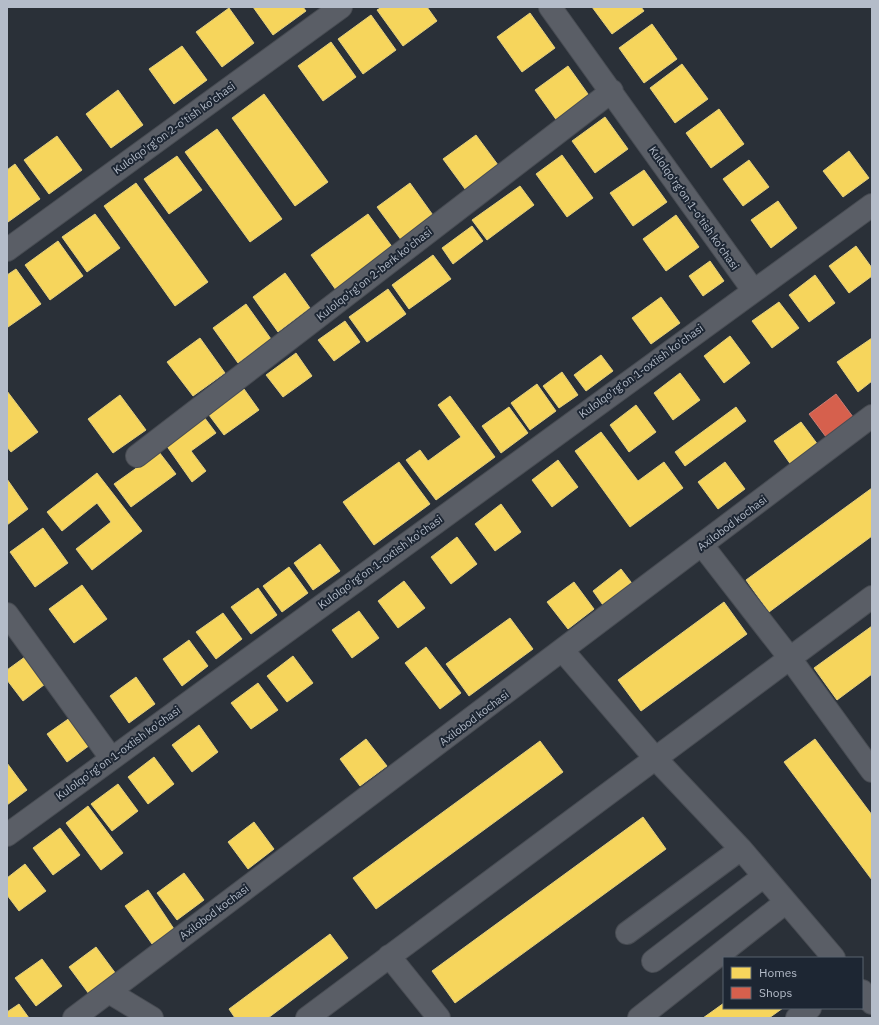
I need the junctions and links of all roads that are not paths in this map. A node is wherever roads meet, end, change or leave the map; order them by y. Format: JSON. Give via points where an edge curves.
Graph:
{"nodes":[{"id":1,"x":341,"y":7,"type":"edge"},
{"id":2,"x":550,"y":7,"type":"edge"},
{"id":3,"x":612,"y":91,"type":"junction"},
{"id":4,"x":872,"y":205,"type":"edge"},
{"id":5,"x":7,"y":250,"type":"edge"},
{"id":6,"x":753,"y":290,"type":"junction"},
{"id":7,"x":872,"y":416,"type":"edge"},
{"id":8,"x":137,"y":456,"type":"dead end"},
{"id":9,"x":702,"y":546,"type":"junction"},
{"id":10,"x":872,"y":597,"type":"edge"},
{"id":11,"x":7,"y":614,"type":"edge"},
{"id":12,"x":563,"y":651,"type":"junction"},
{"id":13,"x":789,"y":658,"type":"junction"},
{"id":14,"x":111,"y":758,"type":"junction"},
{"id":15,"x":655,"y":758,"type":"junction"},
{"id":16,"x":872,"y":771,"type":"edge"},
{"id":17,"x":7,"y":835,"type":"edge"},
{"id":18,"x":741,"y":849,"type":"junction"},
{"id":19,"x":764,"y":876,"type":"junction"},
{"id":20,"x":786,"y":902,"type":"junction"},
{"id":21,"x":627,"y":933,"type":"dead end"},
{"id":22,"x":389,"y":956,"type":"junction"},
{"id":23,"x":833,"y":957,"type":"edge"},
{"id":24,"x":653,"y":961,"type":"dead end"},
{"id":25,"x":108,"y":992,"type":"junction"},
{"id":26,"x":809,"y":1009,"type":"edge"},
{"id":27,"x":74,"y":1018,"type":"edge"},
{"id":28,"x":152,"y":1018,"type":"edge"},
{"id":29,"x":307,"y":1018,"type":"edge"},
{"id":30,"x":439,"y":1018,"type":"edge"},
{"id":31,"x":639,"y":1018,"type":"edge"},
{"id":32,"x":797,"y":1018,"type":"edge"}],
"edges":[{"from":1,"to":5,"type":"street","name":"Kulolqo'rg'on 2-o'tish ko'chasi"},
{"from":2,"to":3,"type":"street","name":"Kulolqo'rg'on 1-o'tish ko'chasi"},
{"from":3,"to":6,"type":"street","name":"Kulolqo'rg'on 1-o'tish ko'chasi"},
{"from":3,"to":8,"type":"street","name":"Kulolqo'rg'on 2-berk ko'chasi"},
{"from":4,"to":6,"type":"street"},
{"from":6,"to":14,"type":"street","name":"Kulolqo'rg'on 1-oxtish ko'chasi"},
{"from":7,"to":9,"type":"street","name":"Axilobod kochasi"},
{"from":9,"to":12,"type":"street","name":"Axilobod kochasi"},
{"from":9,"to":13,"type":"street"},
{"from":10,"to":13,"type":"street"},
{"from":11,"to":14,"type":"street"},
{"from":12,"to":15,"type":"street"},
{"from":12,"to":25,"type":"street","name":"Axilobod kochasi"},
{"from":13,"to":15,"type":"street"},
{"from":13,"to":16,"type":"street"},
{"from":14,"to":17,"type":"street","name":"Kulolqo'rg'on 1-oxtish ko'chasi"},
{"from":15,"to":18,"type":"street"},
{"from":15,"to":22,"type":"street"},
{"from":18,"to":19,"type":"street"},
{"from":18,"to":21,"type":"street"},
{"from":19,"to":20,"type":"street"},
{"from":19,"to":24,"type":"street"},
{"from":20,"to":23,"type":"street"},
{"from":20,"to":31,"type":"street"},
{"from":22,"to":29,"type":"street"},
{"from":22,"to":30,"type":"street"},
{"from":25,"to":27,"type":"street","name":"Axilobod kochasi"},
{"from":25,"to":28,"type":"street"},
{"from":26,"to":32,"type":"street"}]}
